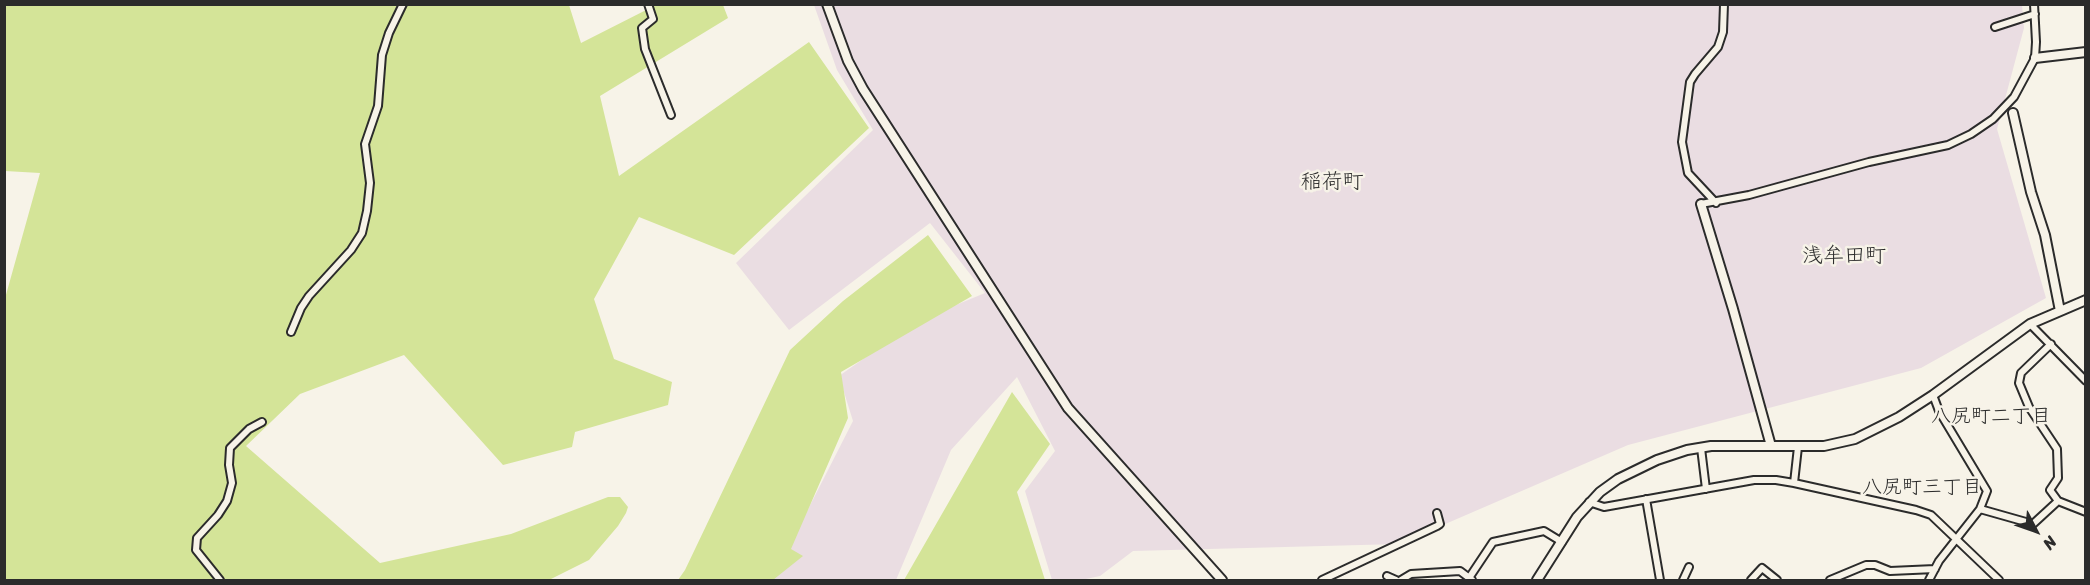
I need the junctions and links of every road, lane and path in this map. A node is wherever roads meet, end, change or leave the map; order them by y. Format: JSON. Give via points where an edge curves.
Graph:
{"nodes":[{"id":1,"x":403,"y":4,"type":"edge"},
{"id":2,"x":648,"y":4,"type":"edge"},
{"id":3,"x":827,"y":4,"type":"edge"},
{"id":4,"x":1724,"y":4,"type":"edge"},
{"id":5,"x":2034,"y":4,"type":"edge"},
{"id":6,"x":2035,"y":14,"type":"junction"},
{"id":7,"x":1995,"y":27,"type":"dead end"},
{"id":8,"x":2085,"y":52,"type":"edge"},
{"id":9,"x":2035,"y":58,"type":"junction"},
{"id":10,"x":2014,"y":97,"type":"junction"},
{"id":11,"x":2013,"y":113,"type":"joint"},
{"id":12,"x":671,"y":115,"type":"dead end"},
{"id":13,"x":1716,"y":202,"type":"junction"},
{"id":14,"x":1701,"y":204,"type":"joint"},
{"id":15,"x":2085,"y":300,"type":"edge"},
{"id":16,"x":2060,"y":311,"type":"junction"},
{"id":17,"x":2030,"y":324,"type":"junction"},
{"id":18,"x":291,"y":332,"type":"dead end"},
{"id":19,"x":2050,"y":344,"type":"junction"},
{"id":20,"x":2085,"y":381,"type":"edge"},
{"id":21,"x":1933,"y":395,"type":"junction"},
{"id":22,"x":262,"y":422,"type":"dead end"},
{"id":23,"x":1771,"y":446,"type":"junction"},
{"id":24,"x":1798,"y":447,"type":"junction"},
{"id":25,"x":1701,"y":448,"type":"junction"},
{"id":26,"x":1794,"y":483,"type":"junction"},
{"id":27,"x":1706,"y":489,"type":"junction"},
{"id":28,"x":1646,"y":499,"type":"junction"},
{"id":29,"x":2058,"y":501,"type":"junction"},
{"id":30,"x":1589,"y":502,"type":"junction"},
{"id":31,"x":1980,"y":509,"type":"junction"},
{"id":32,"x":2085,"y":512,"type":"edge"},
{"id":33,"x":1437,"y":513,"type":"dead end"},
{"id":34,"x":1956,"y":540,"type":"junction"},
{"id":35,"x":1562,"y":542,"type":"junction"},
{"id":36,"x":1689,"y":567,"type":"dead end"},
{"id":37,"x":1935,"y":569,"type":"junction"},
{"id":38,"x":1387,"y":576,"type":"dead end"},
{"id":39,"x":1471,"y":579,"type":"edge"},
{"id":40,"x":220,"y":580,"type":"edge"},
{"id":41,"x":1222,"y":580,"type":"edge"},
{"id":42,"x":1322,"y":580,"type":"edge"},
{"id":43,"x":1396,"y":580,"type":"edge"},
{"id":44,"x":1401,"y":580,"type":"edge"},
{"id":45,"x":1537,"y":580,"type":"edge"},
{"id":46,"x":1660,"y":580,"type":"edge"},
{"id":47,"x":1683,"y":580,"type":"edge"},
{"id":48,"x":1751,"y":580,"type":"edge"},
{"id":49,"x":1777,"y":580,"type":"edge"},
{"id":50,"x":1830,"y":580,"type":"edge"},
{"id":51,"x":1929,"y":580,"type":"edge"},
{"id":52,"x":1999,"y":580,"type":"edge"}],
"edges":[{"from":1,"to":18,"type":"street","via":[[382,56],[378,106],[365,144],[370,183],[362,233],[309,296]]},
{"from":2,"to":12,"type":"street","via":[[653,19],[642,28],[645,49]]},
{"from":3,"to":41,"type":"street","via":[[863,89],[1068,408]]},
{"from":4,"to":13,"type":"street","via":[[1718,47],[1690,82],[1682,142],[1688,173]]},
{"from":5,"to":6,"type":"street"},
{"from":6,"to":7,"type":"street"},
{"from":6,"to":9,"type":"street"},
{"from":8,"to":9,"type":"street"},
{"from":9,"to":10,"type":"street"},
{"from":10,"to":11,"type":"street"},
{"from":10,"to":13,"type":"street","via":[[1993,119],[1948,145]]},
{"from":11,"to":16,"type":"street"},
{"from":13,"to":14,"type":"street"},
{"from":14,"to":23,"type":"street"},
{"from":15,"to":16,"type":"street"},
{"from":16,"to":17,"type":"street"},
{"from":17,"to":19,"type":"street"},
{"from":17,"to":21,"type":"street"},
{"from":19,"to":20,"type":"street"},
{"from":19,"to":29,"type":"street","via":[[2021,373],[2019,384],[2057,449],[2058,478],[2050,490]]},
{"from":21,"to":24,"type":"street","via":[[1855,439]]},
{"from":21,"to":31,"type":"street","via":[[1987,491]]},
{"from":22,"to":40,"type":"street","via":[[230,448],[232,483],[227,501],[197,538],[196,550]]},
{"from":23,"to":24,"type":"street"},
{"from":23,"to":25,"type":"street"},
{"from":24,"to":26,"type":"street"},
{"from":25,"to":27,"type":"street"},
{"from":25,"to":30,"type":"street","via":[[1639,468]]},
{"from":26,"to":27,"type":"street","via":[[1754,480]]},
{"from":26,"to":34,"type":"street","via":[[1931,515]]},
{"from":27,"to":28,"type":"street"},
{"from":28,"to":30,"type":"street","via":[[1604,507]]},
{"from":28,"to":46,"type":"street"},
{"from":29,"to":31,"type":"street","via":[[2033,524]]},
{"from":29,"to":32,"type":"street"},
{"from":30,"to":35,"type":"street"},
{"from":31,"to":34,"type":"street"},
{"from":33,"to":42,"type":"street","via":[[1437,526]]},
{"from":34,"to":37,"type":"street"},
{"from":34,"to":52,"type":"street"},
{"from":35,"to":39,"type":"street","via":[[1544,531],[1493,542]]},
{"from":35,"to":45,"type":"street"},
{"from":36,"to":47,"type":"street"},
{"from":37,"to":50,"type":"street","via":[[1890,571],[1866,565]]},
{"from":37,"to":51,"type":"street"},
{"from":38,"to":43,"type":"street"},
{"from":39,"to":44,"type":"street","via":[[1461,571],[1412,574]]},
{"from":48,"to":49,"type":"street","via":[[1762,568]]}]}
